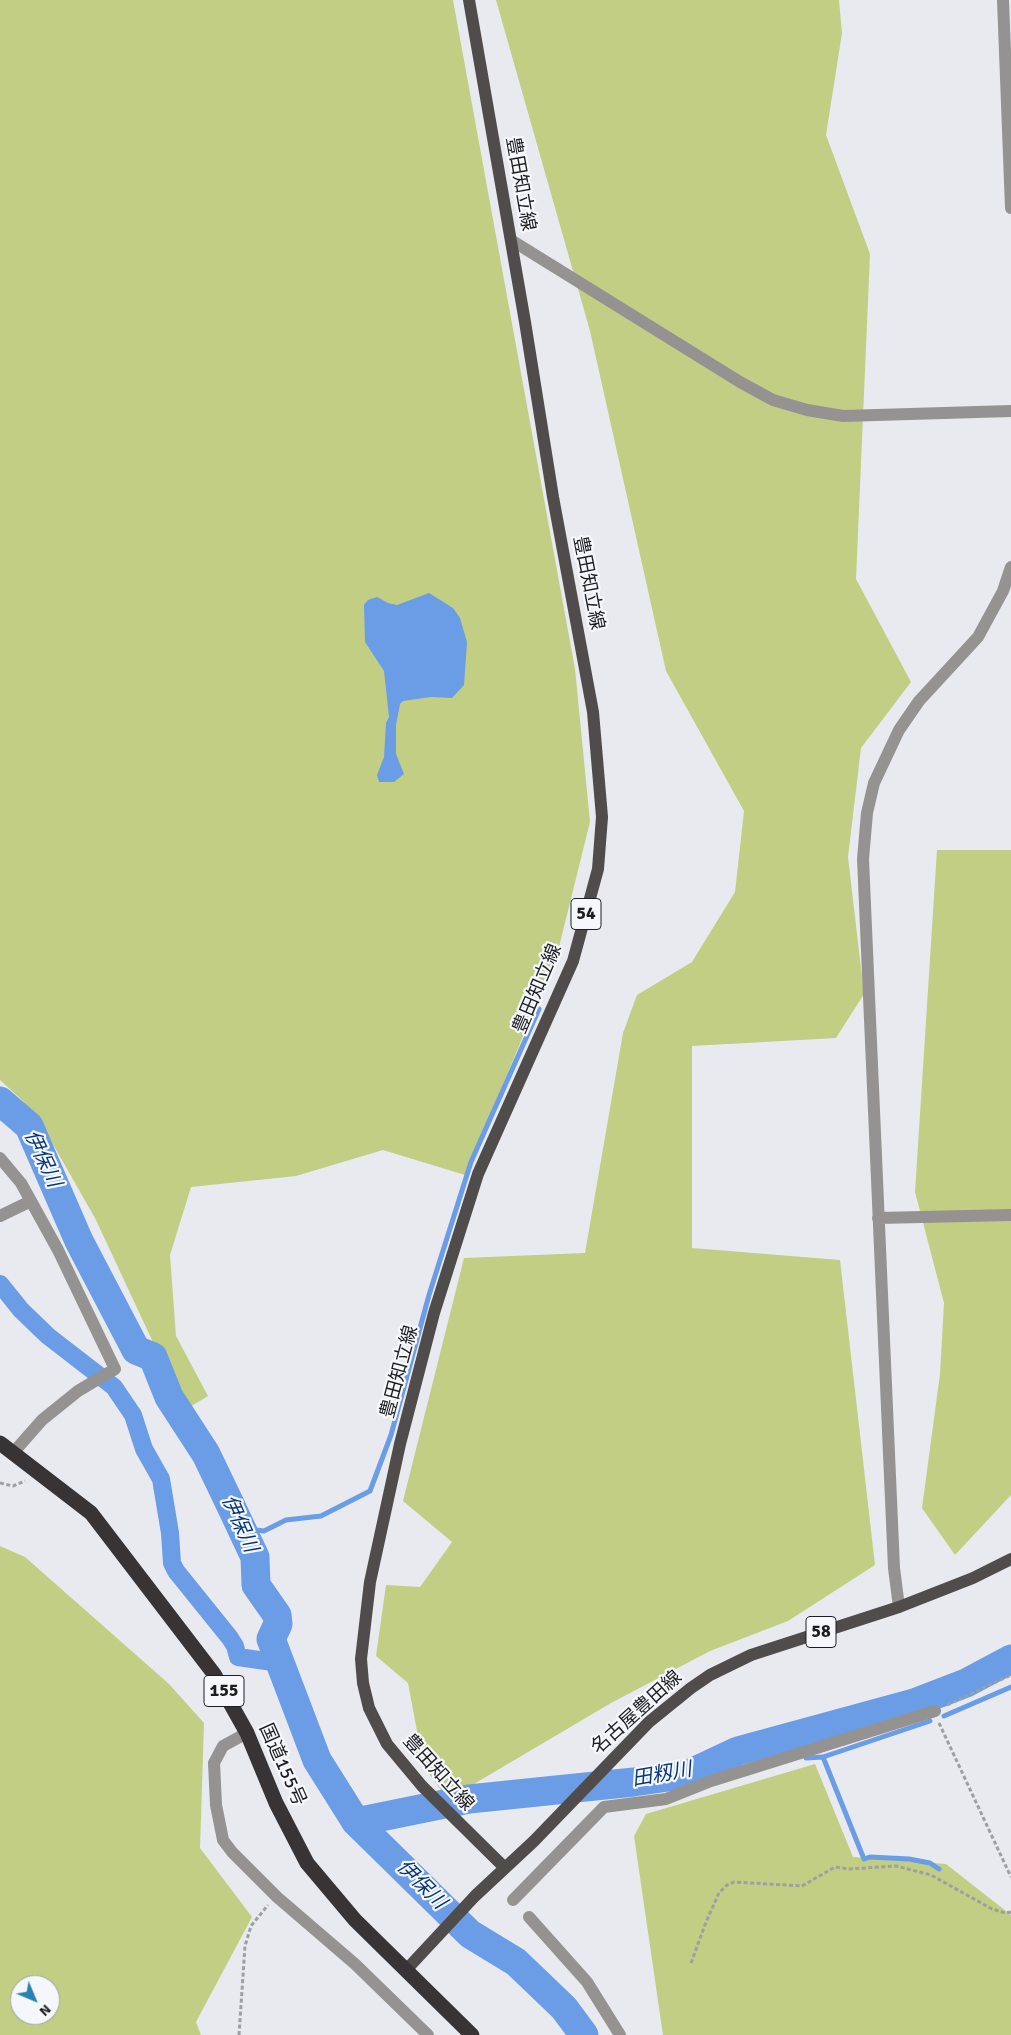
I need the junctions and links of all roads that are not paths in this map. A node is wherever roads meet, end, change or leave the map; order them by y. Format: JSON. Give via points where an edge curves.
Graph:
{"nodes":[{"id":1,"x":469,"y":0,"type":"edge"},
{"id":2,"x":1004,"y":0,"type":"edge"},
{"id":3,"x":1011,"y":208,"type":"edge"},
{"id":4,"x":511,"y":240,"type":"junction"},
{"id":5,"x":1011,"y":411,"type":"edge"},
{"id":6,"x":1011,"y":567,"type":"edge"},
{"id":7,"x":0,"y":1158,"type":"edge"},
{"id":8,"x":31,"y":1201,"type":"junction"},
{"id":9,"x":1011,"y":1215,"type":"edge"},
{"id":10,"x":0,"y":1216,"type":"edge"},
{"id":11,"x":878,"y":1218,"type":"junction"},
{"id":12,"x":0,"y":1443,"type":"edge"},
{"id":13,"x":13,"y":1453,"type":"junction"},
{"id":14,"x":1011,"y":1560,"type":"edge"},
{"id":15,"x":899,"y":1607,"type":"junction"},
{"id":16,"x":936,"y":1711,"type":"road end"},
{"id":17,"x":247,"y":1733,"type":"junction"},
{"id":18,"x":505,"y":1868,"type":"junction"},
{"id":19,"x":513,"y":1900,"type":"dead end"},
{"id":20,"x":529,"y":1917,"type":"dead end"},
{"id":21,"x":407,"y":1969,"type":"junction"},
{"id":22,"x":428,"y":2035,"type":"edge"},
{"id":23,"x":472,"y":2035,"type":"edge"},
{"id":24,"x":620,"y":2035,"type":"edge"}],
"edges":[{"from":1,"to":4,"type":"main road","name":"豊田知立線","number":"54"},
{"from":2,"to":3,"type":"street"},
{"from":4,"to":5,"type":"street","via":[[773,400],[843,416]]},
{"from":4,"to":18,"type":"main road","name":"豊田知立線","number":"54","via":[[553,497],[593,712],[602,817],[598,869],[573,961],[478,1174],[437,1304],[400,1444],[370,1582],[362,1637],[363,1683],[369,1708],[387,1744],[452,1818]]},
{"from":6,"to":11,"type":"street","via":[[1003,591],[978,637],[919,701],[899,730],[874,782],[867,812],[863,859]]},
{"from":7,"to":8,"type":"street"},
{"from":8,"to":10,"type":"street"},
{"from":8,"to":13,"type":"street","via":[[115,1369],[78,1391],[42,1420]]},
{"from":9,"to":11,"type":"street"},
{"from":11,"to":15,"type":"street","via":[[894,1568]]},
{"from":12,"to":13,"type":"highway","name":"国道155号","number":"155"},
{"from":13,"to":17,"type":"highway","name":"国道155号","number":"155","via":[[91,1513],[214,1674]]},
{"from":14,"to":15,"type":"main road","name":"名古屋豊田線","number":"58"},
{"from":15,"to":18,"type":"main road","name":"名古屋豊田線","number":"58","via":[[751,1655],[710,1675],[644,1727]]},
{"from":16,"to":19,"type":"street","via":[[711,1781],[666,1799],[604,1806]]},
{"from":17,"to":21,"type":"highway","name":"国道155号","number":"155","via":[[276,1803],[307,1863],[355,1920]]},
{"from":17,"to":22,"type":"street","via":[[223,1746],[214,1763],[216,1806],[223,1840],[277,1897],[355,1964]]},
{"from":18,"to":21,"type":"main road","name":"名古屋豊田線","number":"58"},
{"from":20,"to":24,"type":"street","via":[[587,1982]]},
{"from":21,"to":23,"type":"highway","name":"国道155号","number":"155"}]}
